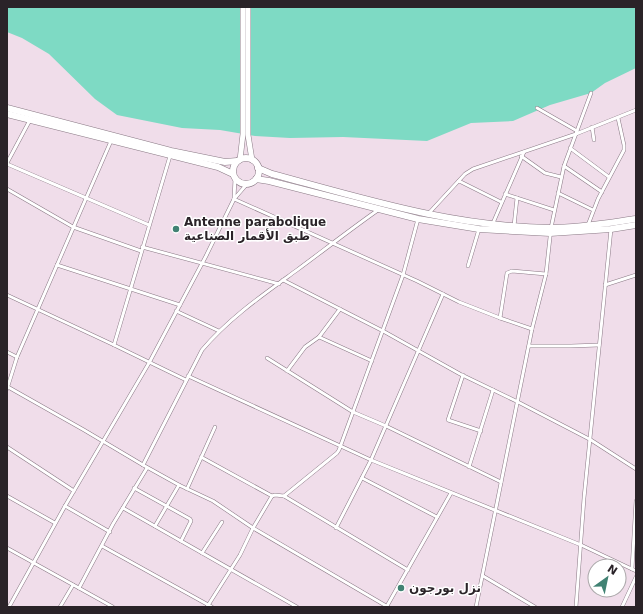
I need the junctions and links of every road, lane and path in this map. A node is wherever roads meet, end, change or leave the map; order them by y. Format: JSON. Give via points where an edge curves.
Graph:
{"nodes":[{"id":1,"x":243,"y":7,"type":"edge"},
{"id":2,"x":248,"y":7,"type":"edge"},
{"id":3,"x":591,"y":93,"type":"dead end"},
{"id":4,"x":7,"y":108,"type":"edge"},
{"id":5,"x":537,"y":108,"type":"dead end"},
{"id":6,"x":636,"y":110,"type":"edge"},
{"id":7,"x":7,"y":114,"type":"edge"},
{"id":8,"x":618,"y":118,"type":"junction"},
{"id":9,"x":30,"y":120,"type":"junction"},
{"id":10,"x":592,"y":128,"type":"junction"},
{"id":11,"x":577,"y":130,"type":"junction"},
{"id":12,"x":576,"y":134,"type":"junction"},
{"id":13,"x":594,"y":140,"type":"dead end"},
{"id":14,"x":112,"y":141,"type":"junction"},
{"id":15,"x":570,"y":148,"type":"junction"},
{"id":16,"x":524,"y":152,"type":"junction"},
{"id":17,"x":170,"y":156,"type":"junction"},
{"id":18,"x":521,"y":156,"type":"junction"},
{"id":19,"x":239,"y":160,"type":"junction"},
{"id":20,"x":252,"y":160,"type":"junction"},
{"id":21,"x":7,"y":163,"type":"edge"},
{"id":22,"x":564,"y":166,"type":"junction"},
{"id":23,"x":258,"y":168,"type":"junction"},
{"id":24,"x":234,"y":176,"type":"junction"},
{"id":25,"x":561,"y":177,"type":"junction"},
{"id":26,"x":609,"y":177,"type":"junction"},
{"id":27,"x":256,"y":179,"type":"junction"},
{"id":28,"x":459,"y":181,"type":"junction"},
{"id":29,"x":246,"y":184,"type":"junction"},
{"id":30,"x":7,"y":189,"type":"edge"},
{"id":31,"x":602,"y":192,"type":"junction"},
{"id":32,"x":558,"y":193,"type":"junction"},
{"id":33,"x":505,"y":194,"type":"junction"},
{"id":34,"x":516,"y":198,"type":"junction"},
{"id":35,"x":86,"y":199,"type":"junction"},
{"id":36,"x":234,"y":199,"type":"junction"},
{"id":37,"x":501,"y":202,"type":"junction"},
{"id":38,"x":380,"y":209,"type":"junction"},
{"id":39,"x":554,"y":210,"type":"junction"},
{"id":40,"x":593,"y":210,"type":"junction"},
{"id":41,"x":428,"y":215,"type":"junction"},
{"id":42,"x":418,"y":218,"type":"junction"},
{"id":43,"x":636,"y":219,"type":"edge"},
{"id":44,"x":492,"y":224,"type":"junction"},
{"id":45,"x":636,"y":225,"type":"edge"},
{"id":46,"x":149,"y":226,"type":"junction"},
{"id":47,"x":514,"y":226,"type":"junction"},
{"id":48,"x":587,"y":226,"type":"junction"},
{"id":49,"x":73,"y":227,"type":"junction"},
{"id":50,"x":479,"y":229,"type":"junction"},
{"id":51,"x":612,"y":229,"type":"junction"},
{"id":52,"x":551,"y":230,"type":"junction"},
{"id":53,"x":331,"y":243,"type":"junction"},
{"id":54,"x":142,"y":249,"type":"junction"},
{"id":55,"x":202,"y":263,"type":"junction"},
{"id":56,"x":57,"y":265,"type":"junction"},
{"id":57,"x":468,"y":266,"type":"dead end"},
{"id":58,"x":546,"y":274,"type":"junction"},
{"id":59,"x":636,"y":274,"type":"edge"},
{"id":60,"x":403,"y":275,"type":"junction"},
{"id":61,"x":283,"y":280,"type":"junction"},
{"id":62,"x":279,"y":284,"type":"junction"},
{"id":63,"x":605,"y":285,"type":"junction"},
{"id":64,"x":131,"y":289,"type":"junction"},
{"id":65,"x":443,"y":294,"type":"junction"},
{"id":66,"x":7,"y":295,"type":"edge"},
{"id":67,"x":180,"y":305,"type":"junction"},
{"id":68,"x":340,"y":309,"type":"junction"},
{"id":69,"x":38,"y":310,"type":"junction"},
{"id":70,"x":176,"y":311,"type":"junction"},
{"id":71,"x":500,"y":318,"type":"junction"},
{"id":72,"x":532,"y":329,"type":"junction"},
{"id":73,"x":219,"y":331,"type":"junction"},
{"id":74,"x":383,"y":331,"type":"junction"},
{"id":75,"x":319,"y":337,"type":"junction"},
{"id":76,"x":114,"y":345,"type":"junction"},
{"id":77,"x":599,"y":345,"type":"junction"},
{"id":78,"x":529,"y":346,"type":"junction"},
{"id":79,"x":418,"y":351,"type":"junction"},
{"id":80,"x":7,"y":352,"type":"edge"},
{"id":81,"x":17,"y":357,"type":"junction"},
{"id":82,"x":267,"y":358,"type":"dead end"},
{"id":83,"x":372,"y":361,"type":"junction"},
{"id":84,"x":148,"y":363,"type":"junction"},
{"id":85,"x":287,"y":371,"type":"junction"},
{"id":86,"x":463,"y":375,"type":"junction"},
{"id":87,"x":188,"y":376,"type":"junction"},
{"id":88,"x":186,"y":380,"type":"junction"},
{"id":89,"x":8,"y":388,"type":"edge"},
{"id":90,"x":494,"y":390,"type":"junction"},
{"id":91,"x":518,"y":402,"type":"junction"},
{"id":92,"x":353,"y":412,"type":"junction"},
{"id":93,"x":386,"y":426,"type":"junction"},
{"id":94,"x":215,"y":428,"type":"dead end"},
{"id":95,"x":481,"y":431,"type":"junction"},
{"id":96,"x":591,"y":440,"type":"junction"},
{"id":97,"x":102,"y":441,"type":"junction"},
{"id":98,"x":341,"y":446,"type":"junction"},
{"id":99,"x":7,"y":447,"type":"edge"},
{"id":100,"x":202,"y":457,"type":"junction"},
{"id":101,"x":371,"y":460,"type":"junction"},
{"id":102,"x":143,"y":465,"type":"junction"},
{"id":103,"x":469,"y":467,"type":"junction"},
{"id":104,"x":147,"y":468,"type":"junction"},
{"id":105,"x":636,"y":469,"type":"edge"},
{"id":106,"x":362,"y":478,"type":"junction"},
{"id":107,"x":501,"y":482,"type":"junction"},
{"id":108,"x":179,"y":485,"type":"junction"},
{"id":109,"x":134,"y":488,"type":"junction"},
{"id":110,"x":187,"y":489,"type":"junction"},
{"id":111,"x":74,"y":490,"type":"junction"},
{"id":112,"x":450,"y":492,"type":"junction"},
{"id":113,"x":7,"y":496,"type":"edge"},
{"id":114,"x":272,"y":496,"type":"junction"},
{"id":115,"x":284,"y":496,"type":"junction"},
{"id":116,"x":636,"y":500,"type":"edge"},
{"id":117,"x":65,"y":506,"type":"junction"},
{"id":118,"x":168,"y":506,"type":"junction"},
{"id":119,"x":123,"y":508,"type":"junction"},
{"id":120,"x":495,"y":511,"type":"junction"},
{"id":121,"x":437,"y":517,"type":"junction"},
{"id":122,"x":222,"y":522,"type":"dead end"},
{"id":123,"x":55,"y":523,"type":"junction"},
{"id":124,"x":155,"y":526,"type":"junction"},
{"id":125,"x":254,"y":528,"type":"junction"},
{"id":126,"x":336,"y":528,"type":"junction"},
{"id":127,"x":110,"y":532,"type":"junction"},
{"id":128,"x":181,"y":541,"type":"junction"},
{"id":129,"x":582,"y":545,"type":"junction"},
{"id":130,"x":102,"y":546,"type":"junction"},
{"id":131,"x":7,"y":548,"type":"edge"},
{"id":132,"x":202,"y":553,"type":"junction"},
{"id":133,"x":33,"y":564,"type":"junction"},
{"id":134,"x":231,"y":569,"type":"junction"},
{"id":135,"x":632,"y":569,"type":"junction"},
{"id":136,"x":408,"y":570,"type":"junction"},
{"id":137,"x":636,"y":571,"type":"edge"},
{"id":138,"x":483,"y":576,"type":"junction"},
{"id":139,"x":636,"y":577,"type":"edge"},
{"id":140,"x":73,"y":585,"type":"junction"},
{"id":141,"x":79,"y":588,"type":"junction"},
{"id":142,"x":7,"y":599,"type":"edge"},
{"id":143,"x":12,"y":602,"type":"junction"},
{"id":144,"x":107,"y":603,"type":"junction"},
{"id":145,"x":208,"y":606,"type":"edge"},
{"id":146,"x":386,"y":606,"type":"edge"},
{"id":147,"x":9,"y":607,"type":"edge"},
{"id":148,"x":60,"y":607,"type":"edge"},
{"id":149,"x":104,"y":607,"type":"edge"},
{"id":150,"x":114,"y":607,"type":"edge"},
{"id":151,"x":212,"y":607,"type":"edge"},
{"id":152,"x":297,"y":607,"type":"edge"},
{"id":153,"x":476,"y":607,"type":"edge"},
{"id":154,"x":535,"y":607,"type":"edge"},
{"id":155,"x":576,"y":607,"type":"edge"},
{"id":156,"x":622,"y":607,"type":"edge"}],
"edges":[{"from":1,"to":19,"type":"main road","via":[[243,134]]},
{"from":2,"to":20,"type":"main road","via":[[248,135]]},
{"from":3,"to":11,"type":"street"},
{"from":4,"to":19,"type":"highway","via":[[171,151],[225,162]]},
{"from":5,"to":11,"type":"street"},
{"from":6,"to":8,"type":"street"},
{"from":7,"to":9,"type":"highway"},
{"from":8,"to":10,"type":"street"},
{"from":8,"to":26,"type":"street","via":[[624,150]]},
{"from":9,"to":14,"type":"highway"},
{"from":9,"to":21,"type":"street"},
{"from":10,"to":12,"type":"street"},
{"from":10,"to":13,"type":"street"},
{"from":11,"to":12,"type":"street"},
{"from":12,"to":15,"type":"street"},
{"from":12,"to":16,"type":"street"},
{"from":14,"to":17,"type":"highway"},
{"from":14,"to":35,"type":"street"},
{"from":15,"to":22,"type":"street"},
{"from":15,"to":26,"type":"street"},
{"from":16,"to":18,"type":"street"},
{"from":16,"to":28,"type":"street","via":[[473,169]]},
{"from":17,"to":24,"type":"highway","via":[[218,167]]},
{"from":17,"to":46,"type":"street"},
{"from":18,"to":25,"type":"street","via":[[546,173]]},
{"from":18,"to":33,"type":"street"},
{"from":19,"to":20,"type":"highway"},
{"from":19,"to":24,"type":"highway","via":[[233,168]]},
{"from":20,"to":23,"type":"highway"},
{"from":21,"to":35,"type":"street"},
{"from":22,"to":25,"type":"street"},
{"from":22,"to":31,"type":"street"},
{"from":23,"to":27,"type":"highway"},
{"from":23,"to":41,"type":"highway","via":[[279,176]]},
{"from":24,"to":29,"type":"highway"},
{"from":24,"to":36,"type":"street"},
{"from":25,"to":32,"type":"street"},
{"from":26,"to":31,"type":"street"},
{"from":27,"to":29,"type":"highway"},
{"from":27,"to":38,"type":"highway"},
{"from":28,"to":37,"type":"street"},
{"from":28,"to":41,"type":"street"},
{"from":29,"to":36,"type":"street"},
{"from":30,"to":49,"type":"street"},
{"from":31,"to":40,"type":"street"},
{"from":32,"to":39,"type":"street"},
{"from":32,"to":40,"type":"street"},
{"from":33,"to":34,"type":"street"},
{"from":33,"to":37,"type":"street"},
{"from":34,"to":39,"type":"street"},
{"from":34,"to":47,"type":"street"},
{"from":35,"to":46,"type":"street"},
{"from":35,"to":49,"type":"street"},
{"from":36,"to":53,"type":"street"},
{"from":36,"to":55,"type":"street"},
{"from":37,"to":44,"type":"street"},
{"from":38,"to":42,"type":"highway"},
{"from":38,"to":53,"type":"street"},
{"from":39,"to":52,"type":"street"},
{"from":40,"to":48,"type":"street"},
{"from":41,"to":44,"type":"highway"},
{"from":42,"to":50,"type":"highway"},
{"from":42,"to":60,"type":"street"},
{"from":43,"to":48,"type":"highway"},
{"from":44,"to":47,"type":"highway"},
{"from":45,"to":51,"type":"highway"},
{"from":46,"to":54,"type":"street"},
{"from":47,"to":52,"type":"highway"},
{"from":48,"to":52,"type":"highway"},
{"from":49,"to":54,"type":"street"},
{"from":49,"to":56,"type":"street"},
{"from":50,"to":52,"type":"highway"},
{"from":50,"to":57,"type":"street"},
{"from":51,"to":52,"type":"highway"},
{"from":51,"to":63,"type":"street"},
{"from":52,"to":58,"type":"street"},
{"from":53,"to":60,"type":"street"},
{"from":53,"to":61,"type":"street"},
{"from":54,"to":55,"type":"street"},
{"from":54,"to":64,"type":"street"},
{"from":55,"to":62,"type":"street"},
{"from":55,"to":67,"type":"street"},
{"from":56,"to":64,"type":"street"},
{"from":56,"to":69,"type":"street"},
{"from":58,"to":71,"type":"street","via":[[512,271],[507,273]]},
{"from":58,"to":72,"type":"street"},
{"from":59,"to":63,"type":"street"},
{"from":60,"to":65,"type":"street"},
{"from":60,"to":74,"type":"street"},
{"from":61,"to":62,"type":"street"},
{"from":61,"to":68,"type":"street"},
{"from":62,"to":73,"type":"street"},
{"from":63,"to":77,"type":"street"},
{"from":64,"to":67,"type":"street"},
{"from":64,"to":76,"type":"street"},
{"from":65,"to":71,"type":"street"},
{"from":65,"to":79,"type":"street"},
{"from":66,"to":69,"type":"street"},
{"from":67,"to":70,"type":"street"},
{"from":68,"to":74,"type":"street"},
{"from":68,"to":75,"type":"street"},
{"from":69,"to":76,"type":"street"},
{"from":69,"to":81,"type":"street"},
{"from":70,"to":73,"type":"street"},
{"from":70,"to":84,"type":"street"},
{"from":71,"to":72,"type":"street"},
{"from":72,"to":78,"type":"street"},
{"from":73,"to":87,"type":"street","via":[[202,350]]},
{"from":74,"to":79,"type":"street"},
{"from":74,"to":83,"type":"street"},
{"from":75,"to":83,"type":"street"},
{"from":75,"to":85,"type":"street","via":[[305,347]]},
{"from":76,"to":84,"type":"street"},
{"from":77,"to":78,"type":"street"},
{"from":77,"to":96,"type":"street"},
{"from":78,"to":91,"type":"street"},
{"from":79,"to":86,"type":"street"},
{"from":79,"to":93,"type":"street"},
{"from":80,"to":81,"type":"street"},
{"from":81,"to":89,"type":"street"},
{"from":82,"to":85,"type":"street"},
{"from":83,"to":92,"type":"street"},
{"from":84,"to":88,"type":"street"},
{"from":84,"to":97,"type":"street"},
{"from":85,"to":92,"type":"street"},
{"from":86,"to":90,"type":"street"},
{"from":86,"to":95,"type":"street","via":[[448,420]]},
{"from":87,"to":88,"type":"street"},
{"from":87,"to":98,"type":"street"},
{"from":88,"to":102,"type":"street"},
{"from":89,"to":97,"type":"street"},
{"from":90,"to":91,"type":"street"},
{"from":90,"to":95,"type":"street"},
{"from":91,"to":96,"type":"street"},
{"from":91,"to":107,"type":"street"},
{"from":92,"to":93,"type":"street"},
{"from":92,"to":98,"type":"street"},
{"from":93,"to":101,"type":"street"},
{"from":93,"to":103,"type":"street"},
{"from":94,"to":100,"type":"street"},
{"from":95,"to":103,"type":"street"},
{"from":96,"to":105,"type":"street"},
{"from":96,"to":129,"type":"street","via":[[584,498]]},
{"from":97,"to":102,"type":"street"},
{"from":97,"to":111,"type":"street"},
{"from":98,"to":101,"type":"street"},
{"from":98,"to":115,"type":"street","via":[[337,453]]},
{"from":99,"to":111,"type":"street"},
{"from":100,"to":110,"type":"street"},
{"from":100,"to":114,"type":"street"},
{"from":101,"to":106,"type":"street"},
{"from":101,"to":112,"type":"street"},
{"from":102,"to":104,"type":"street"},
{"from":103,"to":107,"type":"street"},
{"from":104,"to":108,"type":"street"},
{"from":104,"to":109,"type":"street"},
{"from":106,"to":121,"type":"street"},
{"from":106,"to":126,"type":"street"},
{"from":107,"to":120,"type":"street"},
{"from":108,"to":110,"type":"street"},
{"from":108,"to":118,"type":"street"},
{"from":109,"to":118,"type":"street"},
{"from":109,"to":119,"type":"street"},
{"from":110,"to":125,"type":"street","via":[[213,501]]},
{"from":111,"to":117,"type":"street"},
{"from":112,"to":120,"type":"street"},
{"from":112,"to":121,"type":"street"},
{"from":113,"to":123,"type":"street"},
{"from":114,"to":115,"type":"street"},
{"from":114,"to":125,"type":"street"},
{"from":115,"to":126,"type":"street"},
{"from":116,"to":135,"type":"street"},
{"from":117,"to":123,"type":"street"},
{"from":117,"to":127,"type":"street"},
{"from":118,"to":124,"type":"street"},
{"from":118,"to":128,"type":"street","via":[[191,521]]},
{"from":119,"to":124,"type":"street"},
{"from":119,"to":127,"type":"street"},
{"from":120,"to":129,"type":"street"},
{"from":120,"to":138,"type":"street"},
{"from":121,"to":136,"type":"street"},
{"from":122,"to":132,"type":"street"},
{"from":123,"to":133,"type":"street"},
{"from":124,"to":128,"type":"street"},
{"from":125,"to":134,"type":"street"},
{"from":125,"to":146,"type":"street"},
{"from":126,"to":136,"type":"street"},
{"from":127,"to":130,"type":"street"},
{"from":128,"to":132,"type":"street"},
{"from":129,"to":135,"type":"street"},
{"from":129,"to":155,"type":"street"},
{"from":130,"to":141,"type":"street"},
{"from":130,"to":145,"type":"street"},
{"from":131,"to":133,"type":"street"},
{"from":132,"to":134,"type":"street"},
{"from":133,"to":140,"type":"street"},
{"from":133,"to":143,"type":"street"},
{"from":134,"to":145,"type":"street"},
{"from":134,"to":152,"type":"street"},
{"from":135,"to":137,"type":"street"},
{"from":136,"to":146,"type":"street"},
{"from":138,"to":153,"type":"street"},
{"from":138,"to":154,"type":"street"},
{"from":139,"to":156,"type":"street"},
{"from":140,"to":141,"type":"street"},
{"from":140,"to":148,"type":"street"},
{"from":141,"to":144,"type":"street"},
{"from":142,"to":143,"type":"street"},
{"from":143,"to":147,"type":"street"},
{"from":144,"to":149,"type":"street"},
{"from":144,"to":150,"type":"street"},
{"from":145,"to":151,"type":"street"}]}
